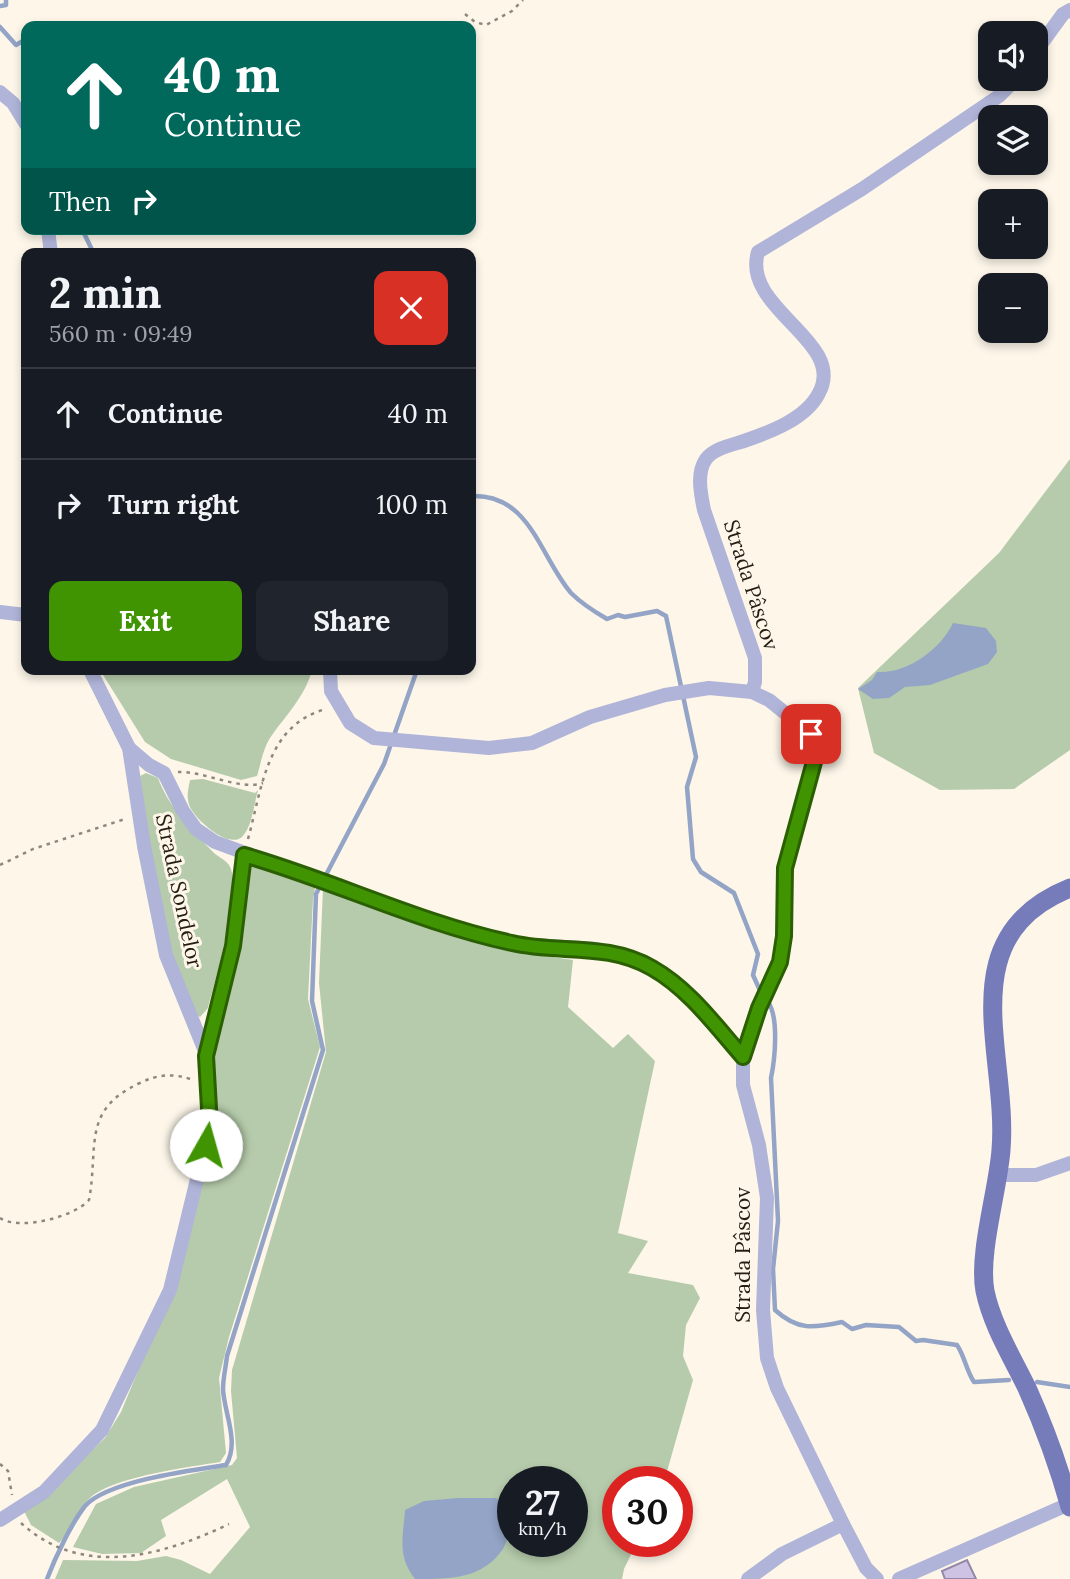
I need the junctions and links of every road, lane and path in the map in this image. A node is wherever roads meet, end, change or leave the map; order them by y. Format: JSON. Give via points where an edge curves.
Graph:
{"nodes":[{"id":1,"x":523,"y":0,"type":"edge"},
{"id":2,"x":1070,"y":10,"type":"edge"},
{"id":3,"x":465,"y":14,"type":"dead end"},
{"id":4,"x":474,"y":21,"type":"edge"},
{"id":5,"x":476,"y":22,"type":"edge"},
{"id":6,"x":1048,"y":35,"type":"edge"},
{"id":7,"x":1004,"y":91,"type":"edge"},
{"id":8,"x":0,"y":92,"type":"edge"},
{"id":9,"x":21,"y":116,"type":"edge"},
{"id":10,"x":0,"y":612,"type":"edge"},
{"id":11,"x":21,"y":614,"type":"edge"},
{"id":12,"x":93,"y":675,"type":"edge"},
{"id":13,"x":330,"y":675,"type":"edge"},
{"id":14,"x":752,"y":692,"type":"junction"},
{"id":15,"x":339,"y":705,"type":"junction"},
{"id":16,"x":129,"y":748,"type":"junction"},
{"id":17,"x":164,"y":773,"type":"junction"},
{"id":18,"x":263,"y":783,"type":"junction"},
{"id":19,"x":141,"y":814,"type":"junction"},
{"id":20,"x":244,"y":855,"type":"junction"},
{"id":21,"x":0,"y":865,"type":"edge"},
{"id":22,"x":1070,"y":888,"type":"edge"},
{"id":23,"x":206,"y":1056,"type":"junction"},
{"id":24,"x":743,"y":1057,"type":"junction"},
{"id":25,"x":210,"y":1095,"type":"junction"},
{"id":26,"x":1070,"y":1163,"type":"edge"},
{"id":27,"x":998,"y":1175,"type":"junction"},
{"id":28,"x":0,"y":1219,"type":"edge"},
{"id":29,"x":0,"y":1464,"type":"edge"},
{"id":30,"x":1070,"y":1506,"type":"edge"},
{"id":31,"x":6,"y":1516,"type":"edge"},
{"id":32,"x":229,"y":1524,"type":"dead end"},
{"id":33,"x":843,"y":1524,"type":"junction"},
{"id":34,"x":748,"y":1579,"type":"edge"},
{"id":35,"x":877,"y":1579,"type":"edge"},
{"id":36,"x":899,"y":1579,"type":"edge"}],
"edges":[{"from":1,"to":5,"type":"path","via":[[486,25]]},
{"from":2,"to":6,"type":"street"},
{"from":3,"to":4,"type":"path"},
{"from":7,"to":14,"type":"street","name":"Strada Pâscov","via":[[758,252],[755,264],[760,281],[773,305],[818,355],[824,374],[819,393],[807,409],[754,438],[719,449],[706,458],[701,471],[704,510],[755,658]]},
{"from":8,"to":9,"type":"street"},
{"from":10,"to":11,"type":"street"},
{"from":12,"to":16,"type":"street","name":"Strada Sondelor"},
{"from":13,"to":15,"type":"street","via":[[331,691]]},
{"from":14,"to":15,"type":"street","via":[[709,688],[665,695],[590,717],[532,743],[489,748],[374,738],[350,723]]},
{"from":14,"to":24,"type":"street","name":"Strada Pâscov","via":[[802,725],[814,743],[814,762],[785,868],[780,962]]},
{"from":15,"to":18,"type":"path","via":[[316,711],[291,728],[272,751]]},
{"from":16,"to":17,"type":"street"},
{"from":16,"to":19,"type":"street","name":"Strada Sondelor"},
{"from":17,"to":18,"type":"path","via":[[187,772],[253,787]]},
{"from":17,"to":20,"type":"street","via":[[196,828]]},
{"from":18,"to":20,"type":"path"},
{"from":19,"to":21,"type":"path","via":[[45,845]]},
{"from":19,"to":23,"type":"street","name":"Strada Sondelor","via":[[166,956]]},
{"from":20,"to":23,"type":"street","via":[[233,946]]},
{"from":20,"to":24,"type":"street","via":[[300,871],[442,925],[514,944],[597,949],[628,957],[653,968],[682,990]]},
{"from":22,"to":27,"type":"main road","via":[[1043,901],[1014,928],[994,972],[992,1019],[1001,1136]]},
{"from":23,"to":25,"type":"street","name":"Strada Sondelor"},
{"from":24,"to":33,"type":"street","name":"Strada Pâscov","via":[[743,1086],[759,1145],[766,1198],[763,1310],[767,1358]]},
{"from":25,"to":28,"type":"path","via":[[200,1082],[168,1074],[117,1093],[97,1122],[89,1200],[81,1209],[41,1221],[8,1223]]},
{"from":25,"to":31,"type":"street","name":"Strada Sondelor","via":[[210,1126],[170,1290],[140,1356],[102,1430],[44,1492]]},
{"from":26,"to":27,"type":"street","via":[[1036,1175]]},
{"from":27,"to":30,"type":"main road","via":[[984,1262],[986,1293],[1047,1437]]},
{"from":29,"to":31,"type":"path","via":[[8,1471],[12,1488]]},
{"from":30,"to":36,"type":"street"},
{"from":31,"to":32,"type":"path","via":[[60,1551],[92,1557],[148,1555]]},
{"from":33,"to":34,"type":"street","via":[[782,1554]]},
{"from":33,"to":35,"type":"street","name":"Strada Pâscov","via":[[866,1568]]}]}
